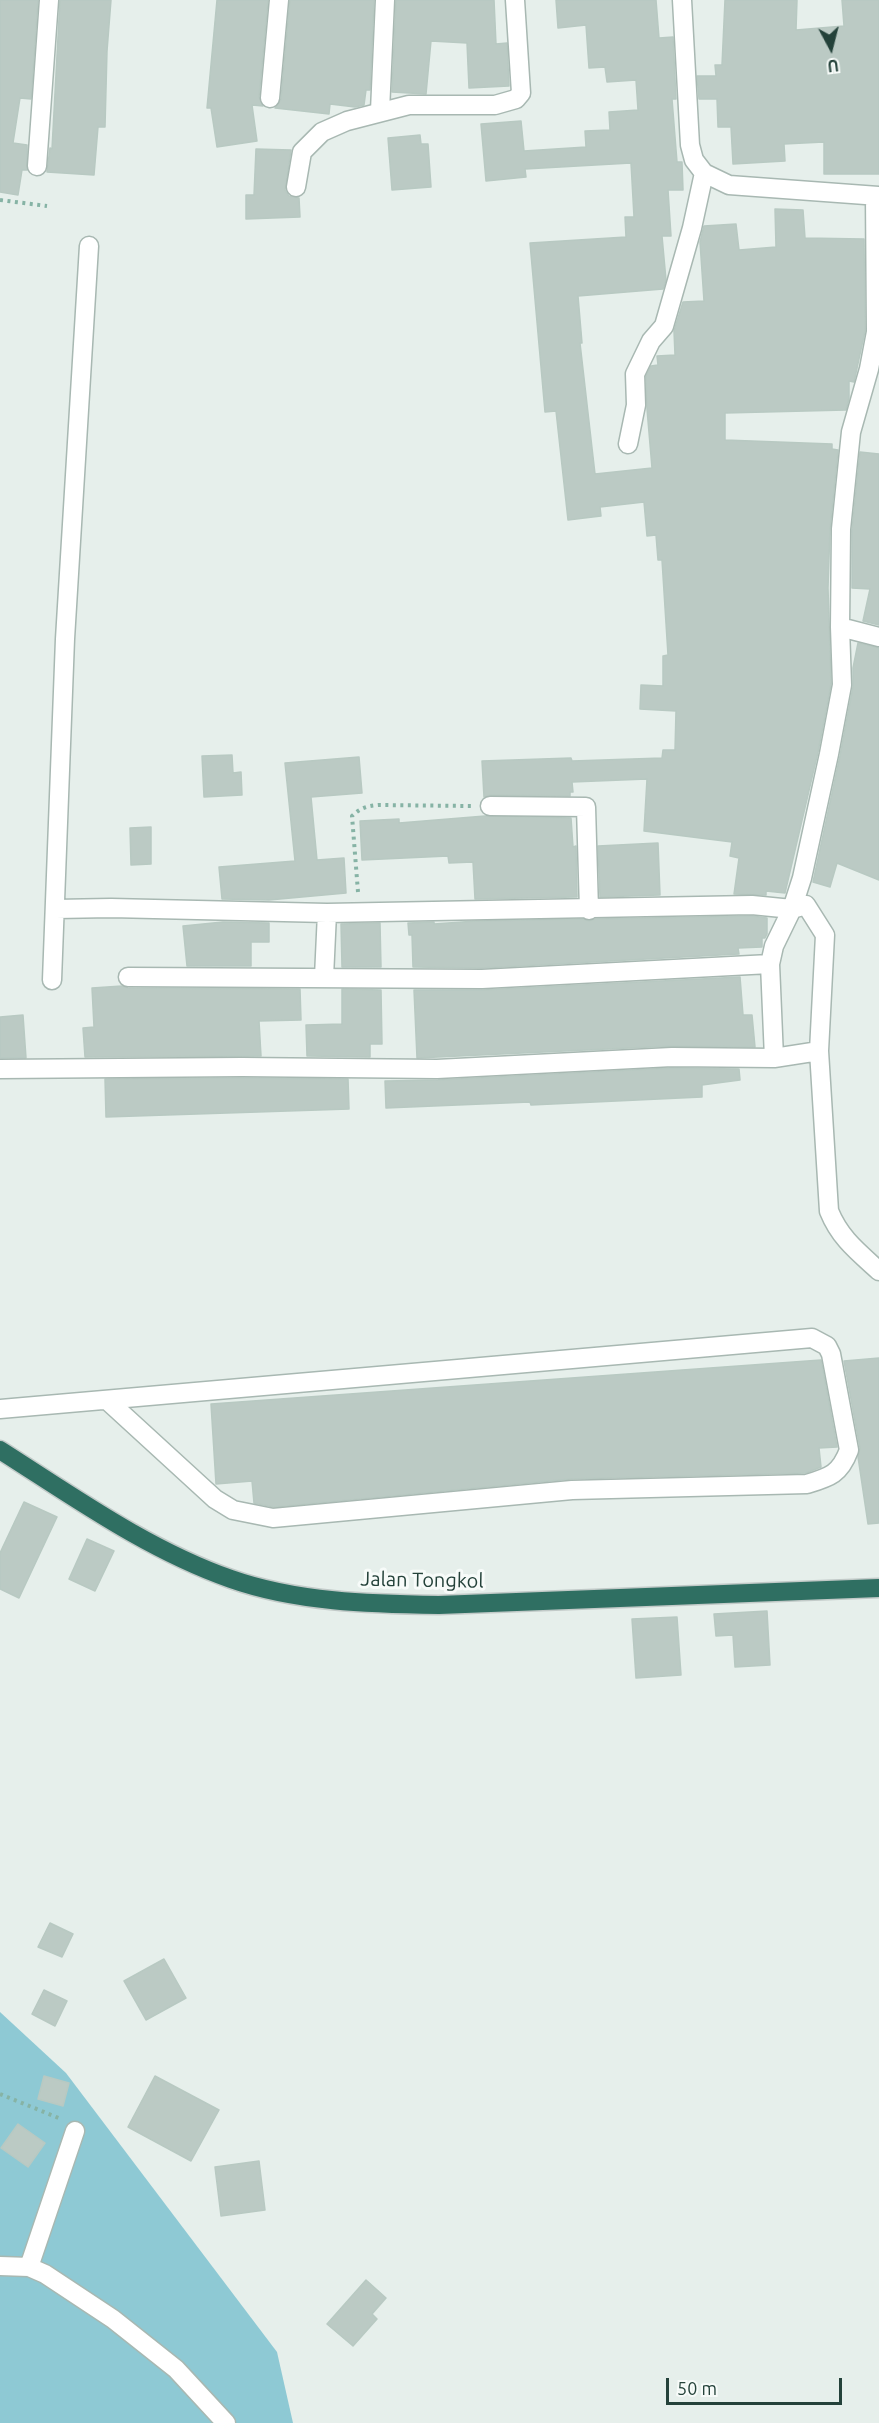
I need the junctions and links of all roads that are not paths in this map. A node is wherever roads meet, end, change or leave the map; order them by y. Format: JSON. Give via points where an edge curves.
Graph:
{"nodes":[{"id":1,"x":49,"y":0,"type":"edge"},
{"id":2,"x":279,"y":0,"type":"edge"},
{"id":3,"x":385,"y":0,"type":"edge"},
{"id":4,"x":515,"y":0,"type":"edge"},
{"id":5,"x":682,"y":0,"type":"edge"},
{"id":6,"x":270,"y":98,"type":"dead end"},
{"id":7,"x":380,"y":111,"type":"junction"},
{"id":8,"x":37,"y":166,"type":"dead end"},
{"id":9,"x":704,"y":173,"type":"junction"},
{"id":10,"x":296,"y":188,"type":"dead end"},
{"id":11,"x":877,"y":196,"type":"edge"},
{"id":12,"x":89,"y":246,"type":"dead end"},
{"id":13,"x":628,"y":444,"type":"dead end"},
{"id":14,"x":840,"y":627,"type":"junction"},
{"id":15,"x":879,"y":637,"type":"edge"},
{"id":16,"x":490,"y":806,"type":"road end"},
{"id":17,"x":801,"y":908,"type":"junction"},
{"id":18,"x":56,"y":909,"type":"junction"},
{"id":19,"x":589,"y":910,"type":"junction"},
{"id":20,"x":327,"y":913,"type":"junction"},
{"id":21,"x":770,"y":964,"type":"junction"},
{"id":22,"x":129,"y":977,"type":"dead end"},
{"id":23,"x":324,"y":977,"type":"junction"},
{"id":24,"x":52,"y":980,"type":"dead end"},
{"id":25,"x":819,"y":1051,"type":"junction"},
{"id":26,"x":774,"y":1058,"type":"junction"},
{"id":27,"x":0,"y":1069,"type":"edge"},
{"id":28,"x":879,"y":1271,"type":"edge"},
{"id":29,"x":108,"y":1401,"type":"junction"},
{"id":30,"x":0,"y":1409,"type":"edge"},
{"id":31,"x":0,"y":1450,"type":"edge"},
{"id":32,"x":879,"y":1588,"type":"edge"},
{"id":33,"x":75,"y":2131,"type":"road end"},
{"id":34,"x":0,"y":2266,"type":"edge"},
{"id":35,"x":29,"y":2267,"type":"junction"},
{"id":36,"x":226,"y":2423,"type":"edge"}],
"edges":[{"from":1,"to":8,"type":"street"},
{"from":2,"to":6,"type":"street"},
{"from":3,"to":7,"type":"street"},
{"from":4,"to":7,"type":"street","via":[[521,93],[516,99],[495,105],[409,105]]},
{"from":5,"to":9,"type":"street","via":[[690,145],[694,160]]},
{"from":7,"to":10,"type":"street","via":[[347,121],[311,141],[302,152]]},
{"from":9,"to":11,"type":"street","via":[[729,185]]},
{"from":9,"to":13,"type":"street","via":[[664,327],[651,341],[635,374],[636,405]]},
{"from":11,"to":14,"type":"street","via":[[876,332],[850,432],[841,529]]},
{"from":12,"to":18,"type":"street","via":[[65,639]]},
{"from":14,"to":15,"type":"street"},
{"from":14,"to":17,"type":"street","via":[[842,685]]},
{"from":16,"to":19,"type":"street","via":[[586,807]]},
{"from":17,"to":19,"type":"street","via":[[752,905]]},
{"from":17,"to":21,"type":"street","via":[[774,946]]},
{"from":17,"to":25,"type":"street","via":[[825,935]]},
{"from":18,"to":20,"type":"street"},
{"from":18,"to":24,"type":"street"},
{"from":19,"to":20,"type":"street"},
{"from":20,"to":23,"type":"street"},
{"from":21,"to":23,"type":"street","via":[[482,979]]},
{"from":21,"to":26,"type":"street"},
{"from":22,"to":23,"type":"street"},
{"from":25,"to":26,"type":"street"},
{"from":25,"to":28,"type":"street","via":[[829,1211],[850,1245]]},
{"from":26,"to":27,"type":"street","via":[[672,1057],[437,1069]]},
{"from":29,"to":29,"type":"street","via":[[812,1338],[827,1346],[831,1354],[849,1450],[843,1465],[829,1477],[807,1484],[572,1490],[273,1518],[233,1510],[215,1499]]},
{"from":29,"to":30,"type":"street"},
{"from":31,"to":32,"type":"highway","name":"Jalan Tongkol","via":[[150,1543],[231,1579],[303,1596],[371,1604],[439,1605]]},
{"from":33,"to":35,"type":"street"},
{"from":34,"to":35,"type":"street"},
{"from":35,"to":36,"type":"street","via":[[113,2319],[167,2362]]}]}
